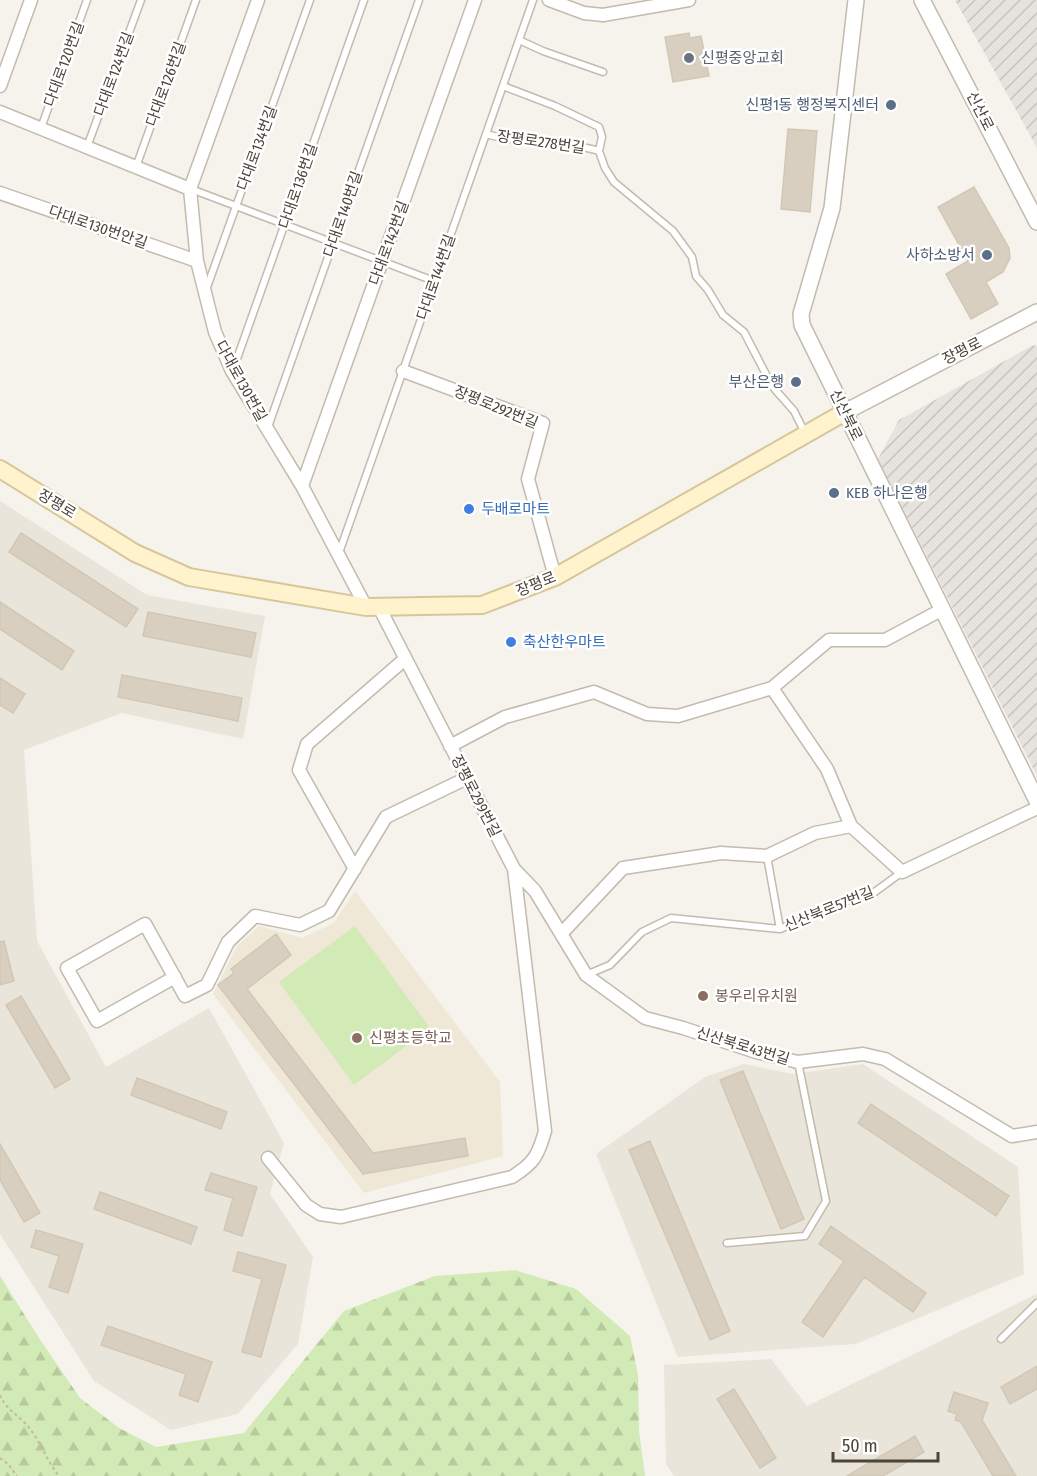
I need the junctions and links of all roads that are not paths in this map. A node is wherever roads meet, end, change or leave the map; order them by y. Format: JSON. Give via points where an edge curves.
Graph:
{"nodes":[{"id":1,"x":31,"y":0,"type":"edge"},
{"id":2,"x":87,"y":0,"type":"edge"},
{"id":3,"x":141,"y":0,"type":"edge"},
{"id":4,"x":196,"y":0,"type":"edge"},
{"id":5,"x":258,"y":0,"type":"edge"},
{"id":6,"x":310,"y":0,"type":"edge"},
{"id":7,"x":364,"y":0,"type":"edge"},
{"id":8,"x":418,"y":0,"type":"edge"},
{"id":9,"x":476,"y":0,"type":"edge"},
{"id":10,"x":533,"y":0,"type":"edge"},
{"id":11,"x":549,"y":0,"type":"edge"},
{"id":12,"x":689,"y":0,"type":"edge"},
{"id":13,"x":856,"y":0,"type":"edge"},
{"id":14,"x":922,"y":0,"type":"edge"},
{"id":15,"x":519,"y":40,"type":"junction"},
{"id":16,"x":603,"y":72,"type":"dead end"},
{"id":17,"x":0,"y":86,"type":"edge"},
{"id":18,"x":503,"y":86,"type":"junction"},
{"id":19,"x":0,"y":112,"type":"edge"},
{"id":20,"x":40,"y":128,"type":"junction"},
{"id":21,"x":486,"y":134,"type":"junction"},
{"id":22,"x":87,"y":147,"type":"junction"},
{"id":23,"x":598,"y":151,"type":"junction"},
{"id":24,"x":136,"y":167,"type":"junction"},
{"id":25,"x":190,"y":189,"type":"junction"},
{"id":26,"x":0,"y":193,"type":"edge"},
{"id":27,"x":236,"y":206,"type":"junction"},
{"id":28,"x":1037,"y":222,"type":"edge"},
{"id":29,"x":284,"y":225,"type":"junction"},
{"id":30,"x":333,"y":243,"type":"junction"},
{"id":31,"x":197,"y":261,"type":"junction"},
{"id":32,"x":382,"y":261,"type":"junction"},
{"id":33,"x":434,"y":281,"type":"junction"},
{"id":34,"x":204,"y":296,"type":"junction"},
{"id":35,"x":1037,"y":312,"type":"edge"},
{"id":36,"x":232,"y":371,"type":"junction"},
{"id":37,"x":402,"y":371,"type":"junction"},
{"id":38,"x":845,"y":412,"type":"junction"},
{"id":39,"x":267,"y":428,"type":"junction"},
{"id":40,"x":806,"y":434,"type":"junction"},
{"id":41,"x":0,"y":469,"type":"edge"},
{"id":42,"x":302,"y":486,"type":"junction"},
{"id":43,"x":338,"y":553,"type":"junction"},
{"id":44,"x":555,"y":578,"type":"junction"},
{"id":45,"x":372,"y":607,"type":"junction"},
{"id":46,"x":943,"y":609,"type":"junction"},
{"id":47,"x":405,"y":659,"type":"junction"},
{"id":48,"x":772,"y":688,"type":"junction"},
{"id":49,"x":450,"y":746,"type":"junction"},
{"id":50,"x":466,"y":778,"type":"junction"},
{"id":51,"x":1037,"y":801,"type":"edge"},
{"id":52,"x":1037,"y":808,"type":"edge"},
{"id":53,"x":851,"y":826,"type":"junction"},
{"id":54,"x":767,"y":856,"type":"junction"},
{"id":55,"x":355,"y":869,"type":"junction"},
{"id":56,"x":514,"y":869,"type":"junction"},
{"id":57,"x":902,"y":872,"type":"junction"},
{"id":58,"x":780,"y":929,"type":"junction"},
{"id":59,"x":561,"y":934,"type":"junction"},
{"id":60,"x":586,"y":975,"type":"junction"},
{"id":61,"x":175,"y":977,"type":"junction"},
{"id":62,"x":798,"y":1062,"type":"junction"},
{"id":63,"x":1037,"y":1132,"type":"edge"},
{"id":64,"x":268,"y":1158,"type":"dead end"},
{"id":65,"x":727,"y":1243,"type":"dead end"},
{"id":66,"x":1037,"y":1303,"type":"edge"},
{"id":67,"x":1000,"y":1339,"type":"dead end"}],
"edges":[{"from":1,"to":17,"type":"street"},
{"from":2,"to":20,"type":"lane","name":"다대로120번길"},
{"from":3,"to":22,"type":"lane","name":"다대로124번길"},
{"from":4,"to":24,"type":"lane","name":"다대로126번길"},
{"from":5,"to":25,"type":"street","name":"다대로130번길"},
{"from":6,"to":27,"type":"lane","name":"다대로134번길"},
{"from":7,"to":29,"type":"lane","name":"다대로136번길"},
{"from":8,"to":30,"type":"lane","name":"다대로140번길"},
{"from":9,"to":32,"type":"street","name":"다대로142번길"},
{"from":10,"to":15,"type":"lane","name":"다대로144번길"},
{"from":11,"to":12,"type":"street","via":[[584,13],[603,15]]},
{"from":13,"to":38,"type":"street","name":"신산북로","via":[[832,208],[801,314],[802,325]]},
{"from":14,"to":28,"type":"street","name":"신산로"},
{"from":15,"to":16,"type":"lane"},
{"from":15,"to":18,"type":"lane","name":"다대로144번길"},
{"from":18,"to":21,"type":"lane","name":"다대로144번길"},
{"from":18,"to":23,"type":"lane","via":[[599,127],[602,137]]},
{"from":19,"to":20,"type":"street"},
{"from":20,"to":22,"type":"street"},
{"from":21,"to":23,"type":"lane","name":"장평로278번길"},
{"from":21,"to":33,"type":"lane","name":"다대로144번길"},
{"from":22,"to":24,"type":"street"},
{"from":23,"to":40,"type":"lane","name":"장평로278번길","via":[[614,182],[673,231],[692,257],[696,276],[723,315],[744,332],[772,386],[794,411]]},
{"from":24,"to":25,"type":"street"},
{"from":25,"to":27,"type":"lane"},
{"from":25,"to":31,"type":"street","name":"다대로130번길"},
{"from":26,"to":31,"type":"street","name":"다대로130번안길"},
{"from":27,"to":29,"type":"lane"},
{"from":27,"to":34,"type":"lane","name":"다대로134번길"},
{"from":29,"to":30,"type":"lane"},
{"from":29,"to":36,"type":"lane","name":"다대로136번길"},
{"from":30,"to":32,"type":"lane"},
{"from":30,"to":39,"type":"lane","name":"다대로140번길"},
{"from":31,"to":34,"type":"street","name":"다대로130번길"},
{"from":32,"to":33,"type":"lane"},
{"from":32,"to":42,"type":"street","name":"다대로142번길"},
{"from":33,"to":37,"type":"lane","name":"다대로144번길"},
{"from":34,"to":36,"type":"street","name":"다대로130번길","via":[[214,332]]},
{"from":35,"to":38,"type":"street","name":"장평로"},
{"from":36,"to":39,"type":"street","name":"다대로130번길"},
{"from":37,"to":43,"type":"lane","name":"다대로144번길"},
{"from":37,"to":44,"type":"street","name":"장평로292번길","via":[[543,423],[528,479]]},
{"from":38,"to":40,"type":"main road","name":"장평로"},
{"from":38,"to":46,"type":"street","name":"신산북로"},
{"from":39,"to":42,"type":"street","name":"다대로130번길"},
{"from":40,"to":44,"type":"main road","name":"장평로"},
{"from":41,"to":45,"type":"main road","name":"장평로","via":[[135,553],[189,577]]},
{"from":42,"to":43,"type":"street","name":"다대로130번길"},
{"from":43,"to":45,"type":"street","name":"다대로130번길"},
{"from":44,"to":45,"type":"main road","name":"장평로","via":[[482,605]]},
{"from":45,"to":47,"type":"street","name":"장평로299번길"},
{"from":46,"to":48,"type":"street","via":[[885,640],[830,640]]},
{"from":46,"to":51,"type":"street","name":"신산북로"},
{"from":47,"to":49,"type":"street","name":"장평로299번길"},
{"from":47,"to":55,"type":"street","via":[[307,744],[299,770]]},
{"from":48,"to":49,"type":"street","via":[[678,716],[647,714],[594,692],[505,717]]},
{"from":48,"to":53,"type":"street","via":[[826,769]]},
{"from":49,"to":50,"type":"street","name":"장평로299번길"},
{"from":50,"to":55,"type":"street","via":[[386,817]]},
{"from":50,"to":56,"type":"street","name":"장평로299번길"},
{"from":52,"to":57,"type":"street","name":"신산북로57번길"},
{"from":53,"to":54,"type":"street","via":[[815,833]]},
{"from":53,"to":57,"type":"street"},
{"from":54,"to":58,"type":"lane"},
{"from":54,"to":59,"type":"street","via":[[721,853],[623,868]]},
{"from":55,"to":61,"type":"street","via":[[329,911],[300,925],[255,916],[228,942],[207,985],[185,996]]},
{"from":56,"to":59,"type":"street","name":"장평로299번길","via":[[535,891]]},
{"from":56,"to":64,"type":"street","via":[[545,1131],[529,1166],[512,1177],[341,1217],[320,1214],[306,1205]]},
{"from":57,"to":58,"type":"lane","name":"신산북로57번길","via":[[872,894]]},
{"from":58,"to":60,"type":"lane","name":"신산북로57번길","via":[[671,918],[642,932],[610,965]]},
{"from":59,"to":60,"type":"street","name":"장평로299번길"},
{"from":60,"to":62,"type":"street","name":"신산북로43번길","via":[[645,1018]]},
{"from":61,"to":61,"type":"street","via":[[97,1021],[67,968],[145,924]]},
{"from":62,"to":63,"type":"street","name":"신산북로43번길","via":[[863,1054],[885,1059],[1012,1136]]},
{"from":62,"to":65,"type":"lane","via":[[826,1202],[805,1236]]},
{"from":66,"to":67,"type":"lane"}]}
